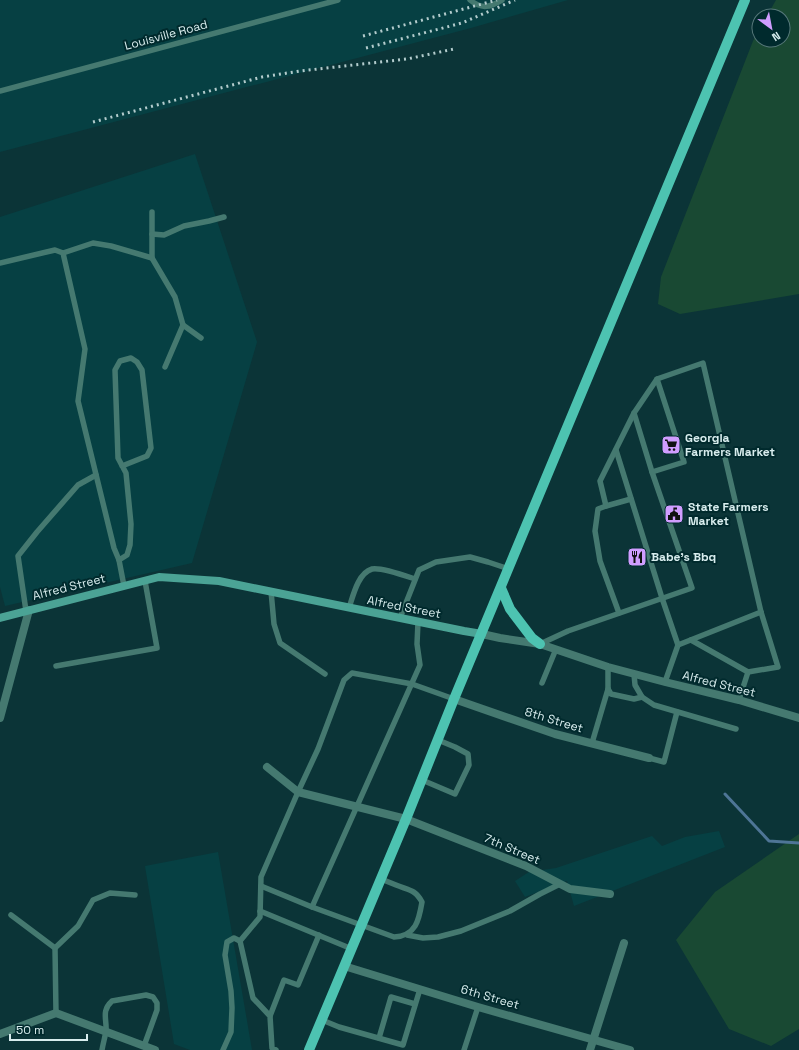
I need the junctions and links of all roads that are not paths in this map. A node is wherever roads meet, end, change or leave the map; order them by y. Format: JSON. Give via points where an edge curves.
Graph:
{"nodes":[{"id":1,"x":338,"y":0,"type":"edge"},
{"id":2,"x":470,"y":0,"type":"edge"},
{"id":3,"x":502,"y":0,"type":"edge"},
{"id":4,"x":745,"y":0,"type":"edge"},
{"id":5,"x":0,"y":91,"type":"edge"},
{"id":6,"x":152,"y":212,"type":"dead end"},
{"id":7,"x":224,"y":217,"type":"dead end"},
{"id":8,"x":152,"y":234,"type":"junction"},
{"id":9,"x":63,"y":253,"type":"junction"},
{"id":10,"x":152,"y":258,"type":"junction"},
{"id":11,"x":0,"y":263,"type":"edge"},
{"id":12,"x":182,"y":325,"type":"junction"},
{"id":13,"x":201,"y":338,"type":"dead end"},
{"id":14,"x":165,"y":367,"type":"dead end"},
{"id":15,"x":656,"y":379,"type":"junction"},
{"id":16,"x":634,"y":413,"type":"junction"},
{"id":17,"x":616,"y":450,"type":"junction"},
{"id":18,"x":122,"y":466,"type":"junction"},
{"id":19,"x":652,"y":472,"type":"junction"},
{"id":20,"x":96,"y":475,"type":"junction"},
{"id":21,"x":631,"y":499,"type":"junction"},
{"id":22,"x":606,"y":506,"type":"junction"},
{"id":23,"x":119,"y":560,"type":"junction"},
{"id":24,"x":509,"y":569,"type":"junction"},
{"id":25,"x":415,"y":579,"type":"junction"},
{"id":26,"x":145,"y":580,"type":"junction"},
{"id":27,"x":124,"y":586,"type":"junction"},
{"id":28,"x":501,"y":588,"type":"junction"},
{"id":29,"x":271,"y":591,"type":"junction"},
{"id":30,"x":662,"y":598,"type":"junction"},
{"id":31,"x":349,"y":608,"type":"junction"},
{"id":32,"x":28,"y":610,"type":"junction"},
{"id":33,"x":761,"y":612,"type":"junction"},
{"id":34,"x":618,"y":613,"type":"junction"},
{"id":35,"x":0,"y":618,"type":"edge"},
{"id":36,"x":400,"y":618,"type":"junction"},
{"id":37,"x":418,"y":622,"type":"junction"},
{"id":38,"x":482,"y":634,"type":"junction"},
{"id":39,"x":691,"y":640,"type":"junction"},
{"id":40,"x":540,"y":644,"type":"junction"},
{"id":41,"x":678,"y":645,"type":"junction"},
{"id":42,"x":556,"y":649,"type":"junction"},
{"id":43,"x":56,"y":666,"type":"dead end"},
{"id":44,"x":608,"y":667,"type":"junction"},
{"id":45,"x":748,"y":672,"type":"junction"},
{"id":46,"x":325,"y":674,"type":"dead end"},
{"id":47,"x":634,"y":674,"type":"junction"},
{"id":48,"x":665,"y":682,"type":"junction"},
{"id":49,"x":542,"y":683,"type":"dead end"},
{"id":50,"x":412,"y":684,"type":"junction"},
{"id":51,"x":608,"y":689,"type":"junction"},
{"id":52,"x":642,"y":697,"type":"junction"},
{"id":53,"x":454,"y":699,"type":"junction"},
{"id":54,"x":739,"y":700,"type":"junction"},
{"id":55,"x":677,"y":712,"type":"junction"},
{"id":56,"x":0,"y":718,"type":"edge"},
{"id":57,"x":799,"y":718,"type":"edge"},
{"id":58,"x":736,"y":729,"type":"dead end"},
{"id":59,"x":438,"y":740,"type":"junction"},
{"id":60,"x":592,"y":743,"type":"junction"},
{"id":61,"x":649,"y":758,"type":"joint"},
{"id":62,"x":267,"y":767,"type":"dead end"},
{"id":63,"x":422,"y":780,"type":"junction"},
{"id":64,"x":298,"y":792,"type":"junction"},
{"id":65,"x":357,"y":806,"type":"junction"},
{"id":66,"x":406,"y":819,"type":"junction"},
{"id":67,"x":381,"y":879,"type":"junction"},
{"id":68,"x":560,"y":884,"type":"junction"},
{"id":69,"x":261,"y":886,"type":"junction"},
{"id":70,"x":610,"y":894,"type":"dead end"},
{"id":71,"x":135,"y":895,"type":"dead end"},
{"id":72,"x":312,"y":907,"type":"junction"},
{"id":73,"x":260,"y":911,"type":"junction"},
{"id":74,"x":11,"y":915,"type":"dead end"},
{"id":75,"x":362,"y":925,"type":"junction"},
{"id":76,"x":319,"y":935,"type":"junction"},
{"id":77,"x":407,"y":935,"type":"junction"},
{"id":78,"x":240,"y":941,"type":"junction"},
{"id":79,"x":624,"y":943,"type":"dead end"},
{"id":80,"x":55,"y":948,"type":"junction"},
{"id":81,"x":352,"y":949,"type":"junction"},
{"id":82,"x":344,"y":966,"type":"junction"},
{"id":83,"x":420,"y":989,"type":"junction"},
{"id":84,"x":415,"y":1004,"type":"junction"},
{"id":85,"x":478,"y":1007,"type":"junction"},
{"id":86,"x":56,"y":1013,"type":"junction"},
{"id":87,"x":270,"y":1016,"type":"junction"},
{"id":88,"x":322,"y":1020,"type":"junction"},
{"id":89,"x":106,"y":1032,"type":"junction"},
{"id":90,"x":0,"y":1034,"type":"edge"},
{"id":91,"x":379,"y":1038,"type":"junction"},
{"id":92,"x":593,"y":1039,"type":"junction"},
{"id":93,"x":144,"y":1046,"type":"junction"},
{"id":94,"x":612,"y":1047,"type":"edge"},
{"id":95,"x":102,"y":1050,"type":"edge"},
{"id":96,"x":155,"y":1050,"type":"edge"},
{"id":97,"x":223,"y":1050,"type":"edge"},
{"id":98,"x":276,"y":1050,"type":"edge"},
{"id":99,"x":309,"y":1050,"type":"edge"},
{"id":100,"x":464,"y":1050,"type":"edge"},
{"id":101,"x":590,"y":1050,"type":"edge"},
{"id":102,"x":630,"y":1050,"type":"edge"}],
"edges":[{"from":1,"to":5,"type":"lane","name":"Louisville Road"},
{"from":2,"to":3,"type":"lane","via":[[477,6],[491,6]]},
{"from":4,"to":24,"type":"main road"},
{"from":6,"to":8,"type":"lane"},
{"from":7,"to":8,"type":"lane","via":[[184,226],[164,235]]},
{"from":8,"to":10,"type":"lane"},
{"from":9,"to":10,"type":"lane","via":[[93,243]]},
{"from":9,"to":11,"type":"lane","via":[[55,250]]},
{"from":9,"to":20,"type":"lane","via":[[85,349],[78,401]]},
{"from":10,"to":12,"type":"lane","via":[[176,297]]},
{"from":12,"to":13,"type":"lane"},
{"from":12,"to":14,"type":"lane"},
{"from":15,"to":16,"type":"lane"},
{"from":15,"to":19,"type":"lane","via":[[684,462]]},
{"from":15,"to":33,"type":"lane","via":[[703,363]]},
{"from":16,"to":17,"type":"lane"},
{"from":16,"to":19,"type":"lane"},
{"from":17,"to":21,"type":"lane"},
{"from":17,"to":22,"type":"lane","via":[[600,481]]},
{"from":18,"to":18,"type":"lane","via":[[118,458],[115,370],[120,361],[131,358],[142,370],[151,448],[147,456]]},
{"from":18,"to":23,"type":"lane","via":[[126,473],[130,545],[126,555]]},
{"from":19,"to":30,"type":"lane","via":[[692,588]]},
{"from":20,"to":23,"type":"lane"},
{"from":20,"to":32,"type":"lane","via":[[78,485],[18,556]]},
{"from":21,"to":22,"type":"lane"},
{"from":21,"to":30,"type":"lane"},
{"from":22,"to":34,"type":"lane","via":[[598,509],[595,531],[600,561]]},
{"from":23,"to":27,"type":"lane"},
{"from":24,"to":25,"type":"lane","via":[[470,558],[436,562],[418,570]]},
{"from":24,"to":28,"type":"main road"},
{"from":25,"to":31,"type":"lane","via":[[391,571],[373,569],[363,574]]},
{"from":25,"to":36,"type":"lane"},
{"from":26,"to":27,"type":"main road","name":"Alfred Street"},
{"from":26,"to":29,"type":"main road","name":"Alfred Street","via":[[159,577],[219,581]]},
{"from":26,"to":43,"type":"lane","via":[[157,648]]},
{"from":27,"to":32,"type":"main road","name":"Alfred Street"},
{"from":28,"to":38,"type":"main road"},
{"from":28,"to":40,"type":"main road","via":[[510,609],[532,638]]},
{"from":29,"to":31,"type":"main road","name":"Alfred Street"},
{"from":29,"to":46,"type":"lane","via":[[274,624],[280,644]]},
{"from":30,"to":34,"type":"lane"},
{"from":30,"to":41,"type":"lane"},
{"from":31,"to":36,"type":"main road","name":"Alfred Street"},
{"from":32,"to":35,"type":"main road","name":"Alfred Street"},
{"from":32,"to":56,"type":"street"},
{"from":33,"to":39,"type":"lane"},
{"from":33,"to":45,"type":"lane","via":[[778,667]]},
{"from":34,"to":40,"type":"lane"},
{"from":36,"to":37,"type":"main road","name":"Alfred Street"},
{"from":37,"to":38,"type":"main road","name":"Alfred Street"},
{"from":37,"to":50,"type":"lane","via":[[417,644],[420,665]]},
{"from":38,"to":40,"type":"street","name":"Alfred Street"},
{"from":38,"to":53,"type":"main road"},
{"from":39,"to":41,"type":"lane"},
{"from":39,"to":45,"type":"lane"},
{"from":40,"to":42,"type":"street","name":"Alfred Street"},
{"from":41,"to":48,"type":"lane"},
{"from":42,"to":44,"type":"street","name":"Alfred Street"},
{"from":42,"to":49,"type":"lane"},
{"from":44,"to":47,"type":"street","name":"Alfred Street"},
{"from":44,"to":51,"type":"lane"},
{"from":45,"to":54,"type":"lane"},
{"from":47,"to":48,"type":"street","name":"Alfred Street"},
{"from":47,"to":52,"type":"lane","via":[[635,685]]},
{"from":48,"to":54,"type":"street","name":"Alfred Street"},
{"from":50,"to":53,"type":"lane"},
{"from":50,"to":64,"type":"lane","via":[[352,674],[344,680],[318,749]]},
{"from":50,"to":65,"type":"lane"},
{"from":51,"to":52,"type":"lane","via":[[611,694],[620,697]]},
{"from":51,"to":60,"type":"lane"},
{"from":52,"to":55,"type":"lane","via":[[654,705]]},
{"from":53,"to":59,"type":"main road"},
{"from":53,"to":60,"type":"street","name":"8th Street","via":[[507,714],[554,734]]},
{"from":54,"to":57,"type":"street","name":"Alfred Street"},
{"from":55,"to":58,"type":"lane"},
{"from":55,"to":61,"type":"lane","via":[[664,762]]},
{"from":59,"to":63,"type":"main road"},
{"from":59,"to":63,"type":"lane","via":[[468,754],[469,765],[455,794]]},
{"from":60,"to":61,"type":"street","name":"8th Street"},
{"from":62,"to":64,"type":"street"},
{"from":63,"to":66,"type":"main road"},
{"from":64,"to":65,"type":"street","name":"7th Street"},
{"from":64,"to":69,"type":"lane","via":[[261,877]]},
{"from":65,"to":66,"type":"street","name":"7th Street"},
{"from":65,"to":72,"type":"lane"},
{"from":66,"to":67,"type":"main road"},
{"from":66,"to":68,"type":"street","name":"7th Street","via":[[526,866]]},
{"from":67,"to":75,"type":"main road"},
{"from":67,"to":77,"type":"lane","via":[[412,890],[422,902],[419,918]]},
{"from":68,"to":70,"type":"street","name":"7th Street","via":[[570,889]]},
{"from":68,"to":77,"type":"lane","via":[[510,911],[460,931],[438,937]]},
{"from":69,"to":72,"type":"lane"},
{"from":69,"to":73,"type":"lane"},
{"from":71,"to":80,"type":"lane","via":[[110,893],[93,900],[78,926]]},
{"from":72,"to":75,"type":"lane"},
{"from":73,"to":76,"type":"lane"},
{"from":73,"to":78,"type":"lane","via":[[260,917]]},
{"from":74,"to":80,"type":"lane"},
{"from":75,"to":77,"type":"lane","via":[[394,937]]},
{"from":75,"to":81,"type":"main road"},
{"from":76,"to":81,"type":"lane"},
{"from":76,"to":87,"type":"lane","via":[[298,985],[284,980]]},
{"from":78,"to":87,"type":"lane","via":[[253,998]]},
{"from":78,"to":97,"type":"lane","via":[[234,938],[227,942],[225,955],[232,1008],[230,1032]]},
{"from":79,"to":92,"type":"street"},
{"from":80,"to":86,"type":"lane"},
{"from":81,"to":82,"type":"main road"},
{"from":82,"to":83,"type":"street","name":"6th Street"},
{"from":82,"to":88,"type":"main road"},
{"from":83,"to":84,"type":"lane"},
{"from":83,"to":85,"type":"street","name":"6th Street"},
{"from":84,"to":91,"type":"lane","via":[[403,1045]]},
{"from":84,"to":91,"type":"lane","via":[[391,997]]},
{"from":85,"to":92,"type":"street","name":"6th Street"},
{"from":85,"to":100,"type":"lane"},
{"from":86,"to":89,"type":"street"},
{"from":86,"to":90,"type":"street"},
{"from":87,"to":98,"type":"lane","via":[[272,1048]]},
{"from":88,"to":91,"type":"lane"},
{"from":88,"to":99,"type":"main road"},
{"from":89,"to":93,"type":"street"},
{"from":89,"to":93,"type":"lane","via":[[105,1010],[112,1001],[146,994],[153,997],[157,1003],[157,1010]]},
{"from":89,"to":95,"type":"lane"},
{"from":92,"to":94,"type":"street","name":"6th Street"},
{"from":92,"to":101,"type":"street"},
{"from":93,"to":96,"type":"street"},
{"from":94,"to":102,"type":"street","name":"6th Street"}]}
